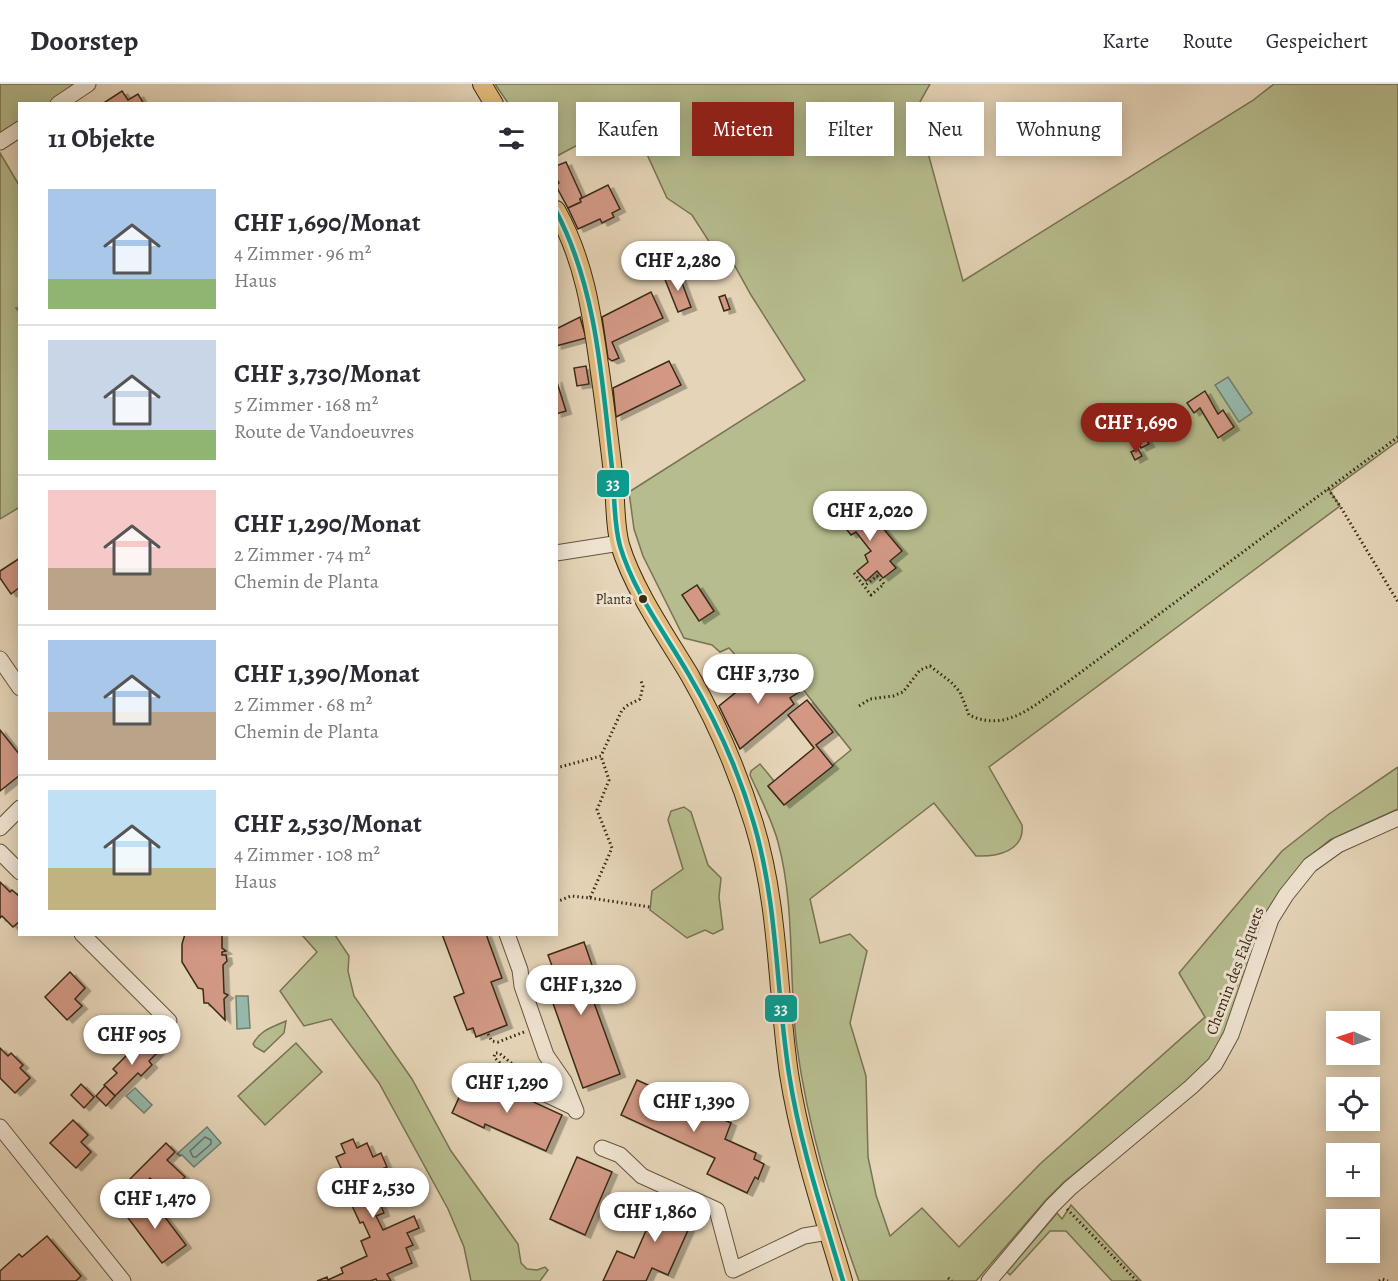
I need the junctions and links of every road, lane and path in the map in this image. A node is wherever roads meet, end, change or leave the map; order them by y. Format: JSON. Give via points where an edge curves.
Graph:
{"nodes":[{"id":1,"x":88,"y":84,"type":"edge"},
{"id":2,"x":482,"y":84,"type":"edge"},
{"id":3,"x":61,"y":102,"type":"edge"},
{"id":4,"x":493,"y":102,"type":"edge"},
{"id":5,"x":18,"y":130,"type":"edge"},
{"id":6,"x":0,"y":142,"type":"edge"},
{"id":7,"x":558,"y":214,"type":"edge"},
{"id":8,"x":1398,"y":437,"type":"edge"},
{"id":9,"x":1328,"y":489,"type":"junction"},
{"id":10,"x":620,"y":543,"type":"junction"},
{"id":11,"x":558,"y":553,"type":"edge"},
{"id":12,"x":854,"y":573,"type":"dead end"},
{"id":13,"x":864,"y":586,"type":"junction"},
{"id":14,"x":1398,"y":602,"type":"edge"},
{"id":15,"x":0,"y":659,"type":"edge"},
{"id":16,"x":641,"y":681,"type":"dead end"},
{"id":17,"x":18,"y":685,"type":"edge"},
{"id":18,"x":859,"y":706,"type":"dead end"},
{"id":19,"x":601,"y":756,"type":"junction"},
{"id":20,"x":558,"y":767,"type":"edge"},
{"id":21,"x":18,"y":810,"type":"edge"},
{"id":22,"x":1398,"y":818,"type":"edge"},
{"id":23,"x":0,"y":828,"type":"edge"},
{"id":24,"x":0,"y":852,"type":"edge"},
{"id":25,"x":18,"y":870,"type":"edge"},
{"id":26,"x":590,"y":898,"type":"junction"},
{"id":27,"x":558,"y":901,"type":"edge"},
{"id":28,"x":650,"y":907,"type":"dead end"},
{"id":29,"x":84,"y":936,"type":"edge"},
{"id":30,"x":508,"y":936,"type":"edge"},
{"id":31,"x":169,"y":1021,"type":"dead end"},
{"id":32,"x":537,"y":1027,"type":"junction"},
{"id":33,"x":488,"y":1034,"type":"dead end"},
{"id":34,"x":534,"y":1069,"type":"dead end"},
{"id":35,"x":531,"y":1075,"type":"dead end"},
{"id":36,"x":510,"y":1079,"type":"junction"},
{"id":37,"x":520,"y":1084,"type":"junction"},
{"id":38,"x":483,"y":1085,"type":"dead end"},
{"id":39,"x":539,"y":1091,"type":"junction"},
{"id":40,"x":516,"y":1094,"type":"dead end"},
{"id":41,"x":0,"y":1127,"type":"edge"},
{"id":42,"x":602,"y":1148,"type":"dead end"},
{"id":43,"x":1058,"y":1200,"type":"junction"},
{"id":44,"x":828,"y":1232,"type":"junction"},
{"id":45,"x":123,"y":1281,"type":"edge"},
{"id":46,"x":843,"y":1281,"type":"edge"},
{"id":47,"x":989,"y":1281,"type":"edge"},
{"id":48,"x":1137,"y":1281,"type":"edge"},
{"id":49,"x":1379,"y":1281,"type":"edge"},
{"id":50,"x":1388,"y":1281,"type":"edge"}],
"edges":[{"from":1,"to":3,"type":"street"},
{"from":2,"to":4,"type":"main road"},
{"from":5,"to":6,"type":"street"},
{"from":7,"to":10,"type":"main road","via":[[582,268],[591,308]]},
{"from":8,"to":9,"type":"path"},
{"from":9,"to":14,"type":"path"},
{"from":9,"to":18,"type":"path","via":[[1019,715],[995,722],[969,715],[960,693],[930,666],[920,670],[903,692],[870,699]]},
{"from":10,"to":11,"type":"street"},
{"from":10,"to":44,"type":"main road","via":[[645,598],[714,721],[755,825],[772,902],[797,1120]]},
{"from":12,"to":13,"type":"path"},
{"from":13,"to":13,"type":"path","via":[[870,595],[884,584],[877,576]]},
{"from":15,"to":17,"type":"street"},
{"from":16,"to":19,"type":"path","via":[[640,699],[622,710]]},
{"from":19,"to":20,"type":"path"},
{"from":19,"to":26,"type":"path","via":[[609,780],[597,810],[612,848]]},
{"from":21,"to":23,"type":"street"},
{"from":22,"to":43,"type":"street","name":"Chemin des Falquets","via":[[1338,845],[1310,865],[1271,919],[1231,1035],[1215,1065]]},
{"from":24,"to":25,"type":"street"},
{"from":26,"to":27,"type":"path","via":[[571,896]]},
{"from":26,"to":28,"type":"path"},
{"from":29,"to":31,"type":"street"},
{"from":30,"to":32,"type":"street"},
{"from":32,"to":33,"type":"path","via":[[498,1042]]},
{"from":32,"to":39,"type":"street","via":[[546,1055],[564,1081],[575,1109]]},
{"from":34,"to":35,"type":"path"},
{"from":36,"to":37,"type":"path"},
{"from":36,"to":38,"type":"path","via":[[490,1070]]},
{"from":36,"to":39,"type":"path","via":[[495,1053],[550,1089]]},
{"from":37,"to":39,"type":"path"},
{"from":37,"to":40,"type":"path"},
{"from":41,"to":45,"type":"street"},
{"from":42,"to":44,"type":"street","via":[[620,1155],[642,1176],[717,1210],[733,1270],[804,1236]]},
{"from":43,"to":47,"type":"street","name":"Chemin des Falquets"},
{"from":43,"to":48,"type":"path"},
{"from":44,"to":46,"type":"main road"},
{"from":49,"to":50,"type":"path"}]}
